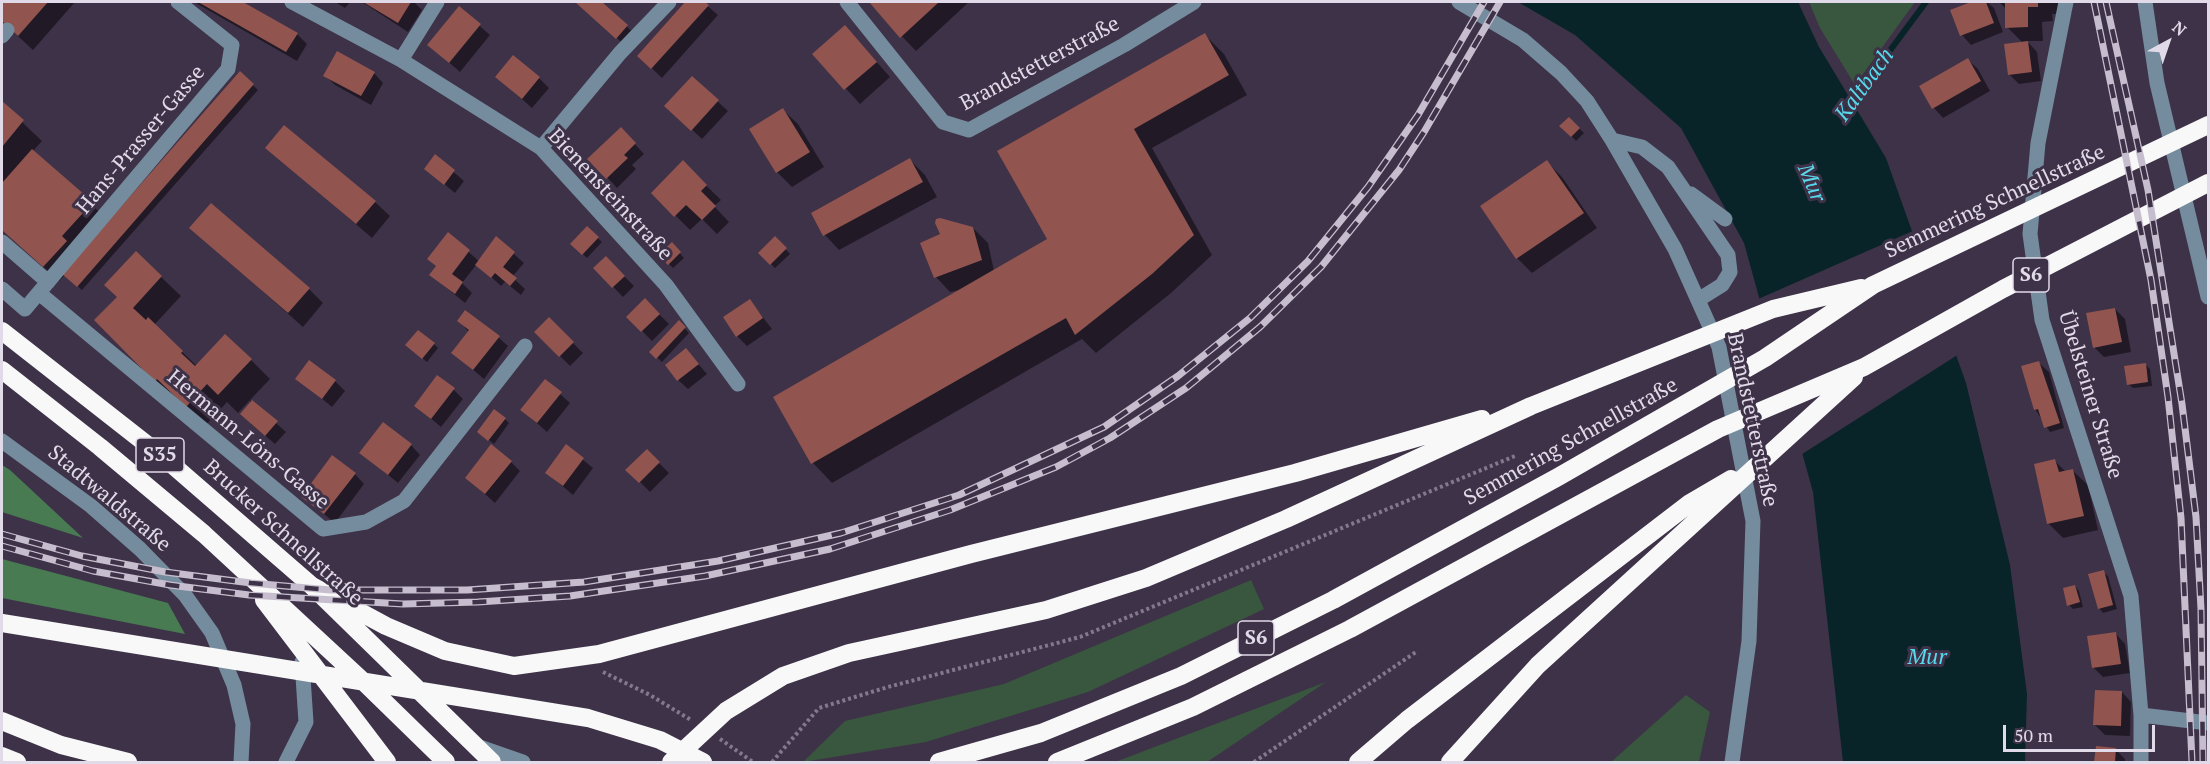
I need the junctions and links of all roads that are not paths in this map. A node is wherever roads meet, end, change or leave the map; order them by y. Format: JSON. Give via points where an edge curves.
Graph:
{"nodes":[{"id":1,"x":178,"y":2,"type":"edge"},
{"id":2,"x":292,"y":2,"type":"edge"},
{"id":3,"x":437,"y":2,"type":"edge"},
{"id":4,"x":669,"y":2,"type":"edge"},
{"id":5,"x":847,"y":2,"type":"edge"},
{"id":6,"x":1194,"y":2,"type":"edge"},
{"id":7,"x":1459,"y":2,"type":"edge"},
{"id":8,"x":2066,"y":2,"type":"edge"},
{"id":9,"x":2145,"y":2,"type":"edge"},
{"id":10,"x":401,"y":60,"type":"junction"},
{"id":11,"x":2208,"y":125,"type":"edge"},
{"id":12,"x":1612,"y":140,"type":"junction"},
{"id":13,"x":541,"y":148,"type":"junction"},
{"id":14,"x":2204,"y":186,"type":"edge"},
{"id":15,"x":1687,"y":192,"type":"junction"},
{"id":16,"x":1725,"y":219,"type":"dead end"},
{"id":17,"x":2,"y":242,"type":"edge"},
{"id":18,"x":1873,"y":285,"type":"junction"},
{"id":19,"x":43,"y":287,"type":"junction"},
{"id":20,"x":2,"y":289,"type":"edge"},
{"id":21,"x":2208,"y":297,"type":"edge"},
{"id":22,"x":1698,"y":300,"type":"junction"},
{"id":23,"x":2,"y":331,"type":"edge"},
{"id":24,"x":525,"y":346,"type":"dead end"},
{"id":25,"x":1864,"y":367,"type":"junction"},
{"id":26,"x":2,"y":370,"type":"edge"},
{"id":27,"x":738,"y":384,"type":"dead end"},
{"id":28,"x":1531,"y":406,"type":"junction"},
{"id":29,"x":2,"y":441,"type":"edge"},
{"id":30,"x":1755,"y":465,"type":"junction"},
{"id":31,"x":236,"y":563,"type":"junction"},
{"id":32,"x":312,"y":586,"type":"junction"},
{"id":33,"x":2,"y":623,"type":"edge"},
{"id":34,"x":301,"y":650,"type":"junction"},
{"id":35,"x":2141,"y":715,"type":"junction"},
{"id":36,"x":2,"y":721,"type":"edge"},
{"id":37,"x":2208,"y":723,"type":"edge"},
{"id":38,"x":474,"y":746,"type":"junction"},
{"id":39,"x":2,"y":756,"type":"edge"},
{"id":40,"x":1453,"y":759,"type":"edge"},
{"id":41,"x":17,"y":762,"type":"edge"},
{"id":42,"x":128,"y":762,"type":"edge"},
{"id":43,"x":241,"y":762,"type":"edge"},
{"id":44,"x":286,"y":762,"type":"edge"},
{"id":45,"x":387,"y":762,"type":"edge"},
{"id":46,"x":446,"y":762,"type":"edge"},
{"id":47,"x":492,"y":762,"type":"edge"},
{"id":48,"x":523,"y":762,"type":"edge"},
{"id":49,"x":671,"y":762,"type":"edge"},
{"id":50,"x":704,"y":762,"type":"edge"},
{"id":51,"x":939,"y":762,"type":"edge"},
{"id":52,"x":1058,"y":762,"type":"edge"},
{"id":53,"x":1358,"y":762,"type":"edge"},
{"id":54,"x":1732,"y":762,"type":"edge"},
{"id":55,"x":2141,"y":762,"type":"edge"}],
"edges":[{"from":1,"to":19,"type":"street","name":"Hans-Prasser-Gasse","via":[[232,45],[228,69]]},
{"from":2,"to":10,"type":"street","name":"Bienensteinstraße"},
{"from":3,"to":10,"type":"street"},
{"from":4,"to":13,"type":"street","via":[[620,53]]},
{"from":5,"to":6,"type":"street","name":"Brandstetterstraße","via":[[943,122],[969,130]]},
{"from":7,"to":12,"type":"street","name":"Brandstetterstraße","via":[[1523,40],[1561,73],[1587,101]]},
{"from":8,"to":35,"type":"street","name":"Übelsteiner Straße","via":[[2038,143],[2030,234],[2042,320],[2131,596]]},
{"from":9,"to":21,"type":"street","via":[[2157,83]]},
{"from":10,"to":13,"type":"street","name":"Bienensteinstraße"},
{"from":11,"to":18,"type":"highway","name":"Semmering Schnellstraße","number":"S6"},
{"from":12,"to":15,"type":"street","via":[[1642,147],[1668,167]]},
{"from":12,"to":22,"type":"street","name":"Brandstetterstraße","via":[[1675,249]]},
{"from":13,"to":27,"type":"street","name":"Bienensteinstraße","via":[[666,285]]},
{"from":14,"to":25,"type":"highway","number":"S6","via":[[2003,289]]},
{"from":15,"to":16,"type":"street"},
{"from":15,"to":22,"type":"street","via":[[1728,255],[1730,272],[1722,285]]},
{"from":17,"to":19,"type":"street"},
{"from":18,"to":28,"type":"highway","via":[[1773,309]]},
{"from":18,"to":51,"type":"highway","name":"Semmering Schnellstraße","number":"S6","via":[[1765,358],[1334,600],[1180,676],[1041,733]]},
{"from":19,"to":20,"type":"street","name":"Hans-Prasser-Gasse","via":[[25,309]]},
{"from":19,"to":24,"type":"street","name":"Hermann-Löns-Gasse","via":[[323,530],[366,522],[405,501]]},
{"from":22,"to":54,"type":"street","name":"Brandstetterstraße","via":[[1719,347],[1753,521],[1749,641]]},
{"from":23,"to":32,"type":"highway","name":"Brucker Schnellstraße","number":"S35","via":[[168,461]]},
{"from":25,"to":30,"type":"highway"},
{"from":25,"to":52,"type":"highway","number":"S6","via":[[1718,429],[1350,629],[1214,697]]},
{"from":26,"to":31,"type":"highway"},
{"from":28,"to":32,"type":"highway","via":[[1294,473],[573,658],[514,666],[445,651],[386,626]]},
{"from":28,"to":49,"type":"highway","via":[[1286,519],[1146,578],[1046,610],[849,653],[783,676],[726,711]]},
{"from":29,"to":43,"type":"street","name":"Stadtwaldstraße","via":[[91,506],[141,549],[185,595],[212,633],[234,685],[243,724]]},
{"from":30,"to":40,"type":"highway","via":[[1538,664]]},
{"from":30,"to":53,"type":"highway","via":[[1690,503]]},
{"from":31,"to":34,"type":"highway"},
{"from":31,"to":46,"type":"highway"},
{"from":32,"to":38,"type":"highway","name":"Brucker Schnellstraße","number":"S35"},
{"from":33,"to":50,"type":"highway","via":[[599,722],[660,740]]},
{"from":34,"to":44,"type":"street","via":[[306,722]]},
{"from":34,"to":45,"type":"highway"},
{"from":35,"to":37,"type":"street"},
{"from":35,"to":55,"type":"street","name":"Übelsteiner Straße"},
{"from":36,"to":42,"type":"highway","via":[[61,745]]},
{"from":38,"to":47,"type":"highway","name":"Brucker Schnellstraße","number":"S35"},
{"from":38,"to":48,"type":"street"},
{"from":39,"to":41,"type":"highway"}]}
